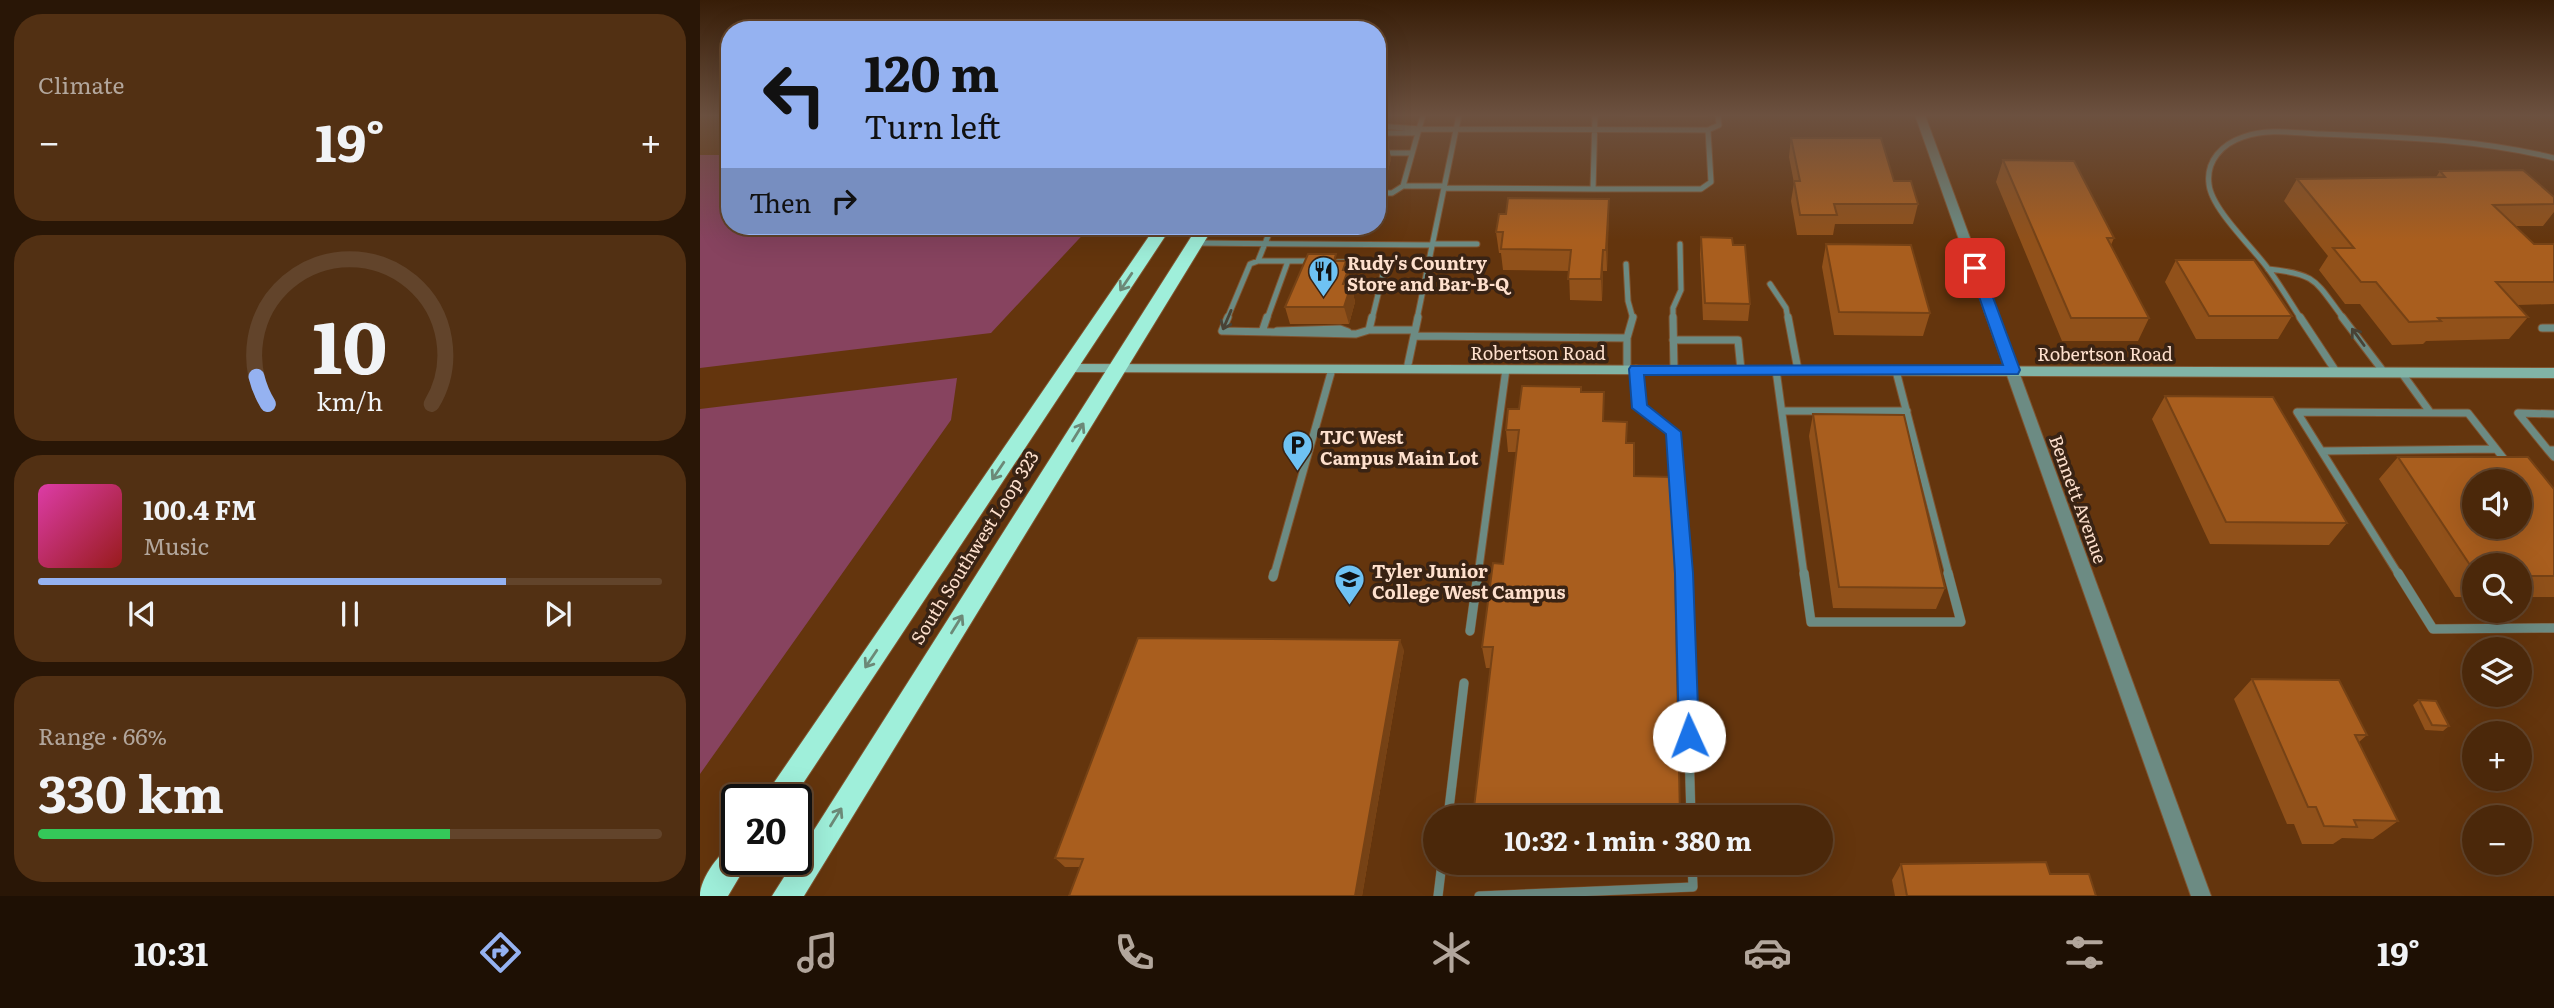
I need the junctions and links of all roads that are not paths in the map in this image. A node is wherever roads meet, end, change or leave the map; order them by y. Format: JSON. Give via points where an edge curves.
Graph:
{"nodes":[{"id":1,"x":1411,"y":157,"type":"edge"},
{"id":2,"x":1450,"y":157,"type":"edge"},
{"id":3,"x":1594,"y":157,"type":"edge"},
{"id":4,"x":1710,"y":157,"type":"edge"},
{"id":5,"x":1935,"y":157,"type":"edge"},
{"id":6,"x":2215,"y":157,"type":"edge"},
{"id":7,"x":1403,"y":186,"type":"junction"},
{"id":8,"x":1444,"y":187,"type":"junction"},
{"id":9,"x":1593,"y":189,"type":"junction"},
{"id":10,"x":1386,"y":193,"type":"edge"},
{"id":11,"x":1158,"y":235,"type":"edge"},
{"id":12,"x":1201,"y":235,"type":"edge"},
{"id":13,"x":1268,"y":235,"type":"edge"},
{"id":14,"x":1196,"y":243,"type":"junction"},
{"id":15,"x":1265,"y":243,"type":"junction"},
{"id":16,"x":1390,"y":244,"type":"junction"},
{"id":17,"x":1432,"y":244,"type":"junction"},
{"id":18,"x":1477,"y":244,"type":"dead end"},
{"id":19,"x":1680,"y":244,"type":"dead end"},
{"id":20,"x":1258,"y":261,"type":"junction"},
{"id":21,"x":1289,"y":261,"type":"junction"},
{"id":22,"x":1316,"y":261,"type":"edge"},
{"id":23,"x":1330,"y":261,"type":"edge"},
{"id":24,"x":1386,"y":262,"type":"junction"},
{"id":25,"x":1626,"y":264,"type":"dead end"},
{"id":26,"x":2267,"y":269,"type":"junction"},
{"id":27,"x":1770,"y":284,"type":"dead end"},
{"id":28,"x":2542,"y":328,"type":"dead end"},
{"id":29,"x":2554,"y":328,"type":"edge"},
{"id":30,"x":1368,"y":330,"type":"junction"},
{"id":31,"x":1266,"y":332,"type":"junction"},
{"id":32,"x":1414,"y":333,"type":"junction"},
{"id":33,"x":1627,"y":338,"type":"junction"},
{"id":34,"x":1674,"y":340,"type":"junction"},
{"id":35,"x":1068,"y":368,"type":"junction"},
{"id":36,"x":1117,"y":368,"type":"junction"},
{"id":37,"x":1332,"y":369,"type":"junction"},
{"id":38,"x":1407,"y":369,"type":"junction"},
{"id":39,"x":1506,"y":369,"type":"junction"},
{"id":40,"x":1632,"y":369,"type":"junction"},
{"id":41,"x":1675,"y":370,"type":"junction"},
{"id":42,"x":1741,"y":370,"type":"junction"},
{"id":43,"x":1776,"y":370,"type":"junction"},
{"id":44,"x":1798,"y":370,"type":"junction"},
{"id":45,"x":2012,"y":370,"type":"junction"},
{"id":46,"x":2335,"y":370,"type":"junction"},
{"id":47,"x":1896,"y":371,"type":"junction"},
{"id":48,"x":2383,"y":371,"type":"junction"},
{"id":49,"x":2400,"y":371,"type":"junction"},
{"id":50,"x":2554,"y":373,"type":"edge"},
{"id":51,"x":1782,"y":411,"type":"junction"},
{"id":52,"x":1907,"y":411,"type":"junction"},
{"id":53,"x":2430,"y":412,"type":"junction"},
{"id":54,"x":2554,"y":414,"type":"edge"},
{"id":55,"x":2496,"y":449,"type":"junction"},
{"id":56,"x":2551,"y":450,"type":"edge"},
{"id":57,"x":2322,"y":452,"type":"junction"},
{"id":58,"x":2554,"y":457,"type":"edge"},
{"id":59,"x":2512,"y":469,"type":"edge"},
{"id":60,"x":1273,"y":577,"type":"dead end"},
{"id":61,"x":2554,"y":628,"type":"edge"},
{"id":62,"x":1470,"y":631,"type":"dead end"},
{"id":63,"x":1464,"y":683,"type":"dead end"},
{"id":64,"x":787,"y":784,"type":"edge"},
{"id":65,"x":1449,"y":805,"type":"edge"},
{"id":66,"x":1691,"y":805,"type":"edge"},
{"id":67,"x":725,"y":875,"type":"edge"},
{"id":68,"x":1441,"y":875,"type":"edge"},
{"id":69,"x":1692,"y":875,"type":"edge"},
{"id":70,"x":710,"y":896,"type":"edge"},
{"id":71,"x":787,"y":896,"type":"edge"},
{"id":72,"x":1438,"y":896,"type":"edge"},
{"id":73,"x":1479,"y":896,"type":"edge"},
{"id":74,"x":2201,"y":896,"type":"edge"}],
"edges":[{"from":1,"to":7,"type":"lane"},
{"from":2,"to":8,"type":"lane"},
{"from":3,"to":9,"type":"lane"},
{"from":4,"to":9,"type":"lane","via":[[1711,182],[1701,189]]},
{"from":5,"to":45,"type":"street","name":"Bennett Avenue"},
{"from":6,"to":26,"type":"lane","via":[[2207,184],[2221,211]]},
{"from":7,"to":8,"type":"lane"},
{"from":7,"to":10,"type":"lane"},
{"from":8,"to":9,"type":"lane"},
{"from":8,"to":17,"type":"lane"},
{"from":11,"to":35,"type":"highway","name":"South Southwest Loop 323","one_way":true},
{"from":12,"to":14,"type":"highway","name":"South Southwest Loop 323"},
{"from":13,"to":15,"type":"lane"},
{"from":14,"to":15,"type":"lane"},
{"from":14,"to":36,"type":"highway","name":"South Southwest Loop 323"},
{"from":15,"to":16,"type":"lane"},
{"from":15,"to":20,"type":"lane"},
{"from":16,"to":17,"type":"lane"},
{"from":16,"to":24,"type":"lane"},
{"from":17,"to":18,"type":"lane"},
{"from":17,"to":32,"type":"lane"},
{"from":19,"to":34,"type":"lane","via":[[1681,290],[1673,308]]},
{"from":20,"to":21,"type":"lane"},
{"from":20,"to":31,"type":"lane","one_way":true,"via":[[1250,264],[1223,331]]},
{"from":21,"to":22,"type":"lane"},
{"from":21,"to":31,"type":"lane"},
{"from":23,"to":24,"type":"lane"},
{"from":24,"to":30,"type":"lane"},
{"from":25,"to":33,"type":"lane","via":[[1627,297],[1633,312]]},
{"from":26,"to":46,"type":"lane"},
{"from":48,"to":26,"type":"lane","one_way":true,"via":[[2318,283],[2306,274]]},
{"from":27,"to":44,"type":"lane","via":[[1786,308]]},
{"from":28,"to":29,"type":"lane"},
{"from":30,"to":31,"type":"lane","via":[[1356,334],[1340,329]]},
{"from":30,"to":32,"type":"lane"},
{"from":32,"to":33,"type":"lane"},
{"from":32,"to":38,"type":"lane"},
{"from":33,"to":40,"type":"lane"},
{"from":34,"to":41,"type":"lane"},
{"from":34,"to":42,"type":"lane","via":[[1738,340]]},
{"from":35,"to":36,"type":"street","name":"Robertson Road"},
{"from":35,"to":64,"type":"highway","name":"South Southwest Loop 323","one_way":true},
{"from":36,"to":37,"type":"street","name":"Robertson Road"},
{"from":71,"to":36,"type":"highway","name":"South Southwest Loop 323","one_way":true},
{"from":37,"to":38,"type":"street","name":"Robertson Road"},
{"from":37,"to":60,"type":"lane"},
{"from":38,"to":39,"type":"street","name":"Robertson Road"},
{"from":39,"to":40,"type":"street","name":"Robertson Road"},
{"from":39,"to":62,"type":"lane"},
{"from":40,"to":41,"type":"street","name":"Robertson Road"},
{"from":40,"to":66,"type":"lane","via":[[1639,408],[1674,432],[1684,573]]},
{"from":41,"to":42,"type":"street","name":"Robertson Road"},
{"from":42,"to":43,"type":"street","name":"Robertson Road"},
{"from":43,"to":44,"type":"street","name":"Robertson Road"},
{"from":43,"to":51,"type":"lane"},
{"from":44,"to":47,"type":"street","name":"Robertson Road"},
{"from":45,"to":46,"type":"street","name":"Robertson Road"},
{"from":45,"to":47,"type":"street","name":"Robertson Road"},
{"from":45,"to":74,"type":"street","name":"Bennett Avenue"},
{"from":46,"to":48,"type":"street","name":"Robertson Road"},
{"from":47,"to":52,"type":"lane"},
{"from":48,"to":49,"type":"street","name":"Robertson Road"},
{"from":49,"to":50,"type":"street","name":"Robertson Road"},
{"from":49,"to":53,"type":"lane"},
{"from":51,"to":52,"type":"lane"},
{"from":51,"to":52,"type":"lane","via":[[1811,622],[1961,622]]},
{"from":53,"to":55,"type":"lane","via":[[2468,413]]},
{"from":53,"to":57,"type":"lane","via":[[2297,412]]},
{"from":54,"to":56,"type":"lane","via":[[2518,413]]},
{"from":55,"to":57,"type":"lane"},
{"from":55,"to":59,"type":"lane"},
{"from":56,"to":58,"type":"lane"},
{"from":57,"to":61,"type":"lane","via":[[2433,629]]},
{"from":63,"to":65,"type":"lane"},
{"from":67,"to":70,"type":"highway"},
{"from":68,"to":72,"type":"lane"},
{"from":69,"to":73,"type":"lane","via":[[1693,887]]}]}
